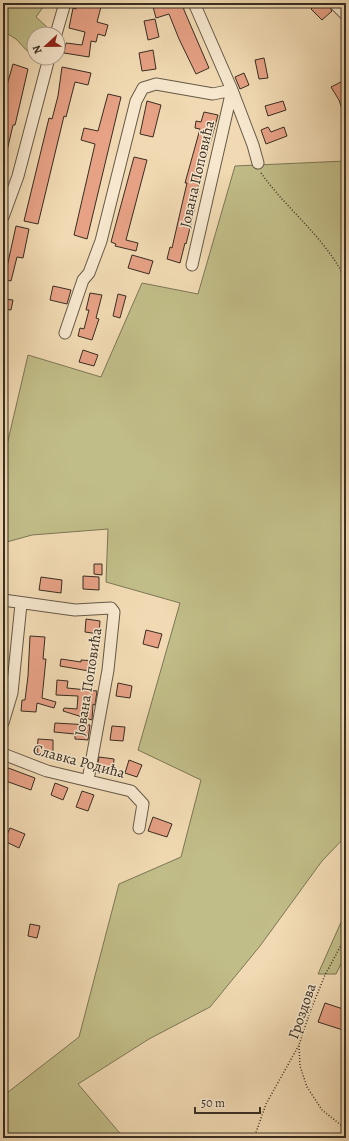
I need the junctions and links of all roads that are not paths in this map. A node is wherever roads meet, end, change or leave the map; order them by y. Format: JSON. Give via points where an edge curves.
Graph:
{"nodes":[{"id":1,"x":65,"y":3,"type":"edge"},
{"id":2,"x":194,"y":3,"type":"edge"},
{"id":3,"x":334,"y":3,"type":"edge"},
{"id":4,"x":346,"y":15,"type":"edge"},
{"id":5,"x":58,"y":26,"type":"edge"},
{"id":6,"x":47,"y":66,"type":"edge"},
{"id":7,"x":232,"y":90,"type":"junction"},
{"id":8,"x":258,"y":164,"type":"road end"},
{"id":9,"x":4,"y":212,"type":"edge"},
{"id":10,"x":192,"y":264,"type":"dead end"},
{"id":11,"x":65,"y":333,"type":"dead end"},
{"id":12,"x":3,"y":600,"type":"edge"},
{"id":13,"x":21,"y":604,"type":"junction"},
{"id":14,"x":3,"y":723,"type":"edge"},
{"id":15,"x":3,"y":754,"type":"edge"},
{"id":16,"x":88,"y":780,"type":"junction"},
{"id":17,"x":139,"y":828,"type":"dead end"}],
"edges":[{"from":1,"to":5,"type":"street"},
{"from":2,"to":7,"type":"street"},
{"from":3,"to":4,"type":"street"},
{"from":6,"to":9,"type":"street","via":[[18,176]]},
{"from":7,"to":8,"type":"street"},
{"from":7,"to":10,"type":"street","name":"Јована Поповића"},
{"from":7,"to":11,"type":"street","via":[[213,94],[156,84],[143,88],[136,101],[101,241],[89,274],[83,280]]},
{"from":12,"to":13,"type":"street"},
{"from":13,"to":14,"type":"street","via":[[12,693]]},
{"from":13,"to":16,"type":"street","name":"Јована Поповића","via":[[75,610],[110,608],[114,612],[108,670]]},
{"from":15,"to":16,"type":"street","name":"Славка Родића","via":[[47,770]]},
{"from":16,"to":17,"type":"street","name":"Славка Родића","via":[[131,791],[143,804]]}]}
